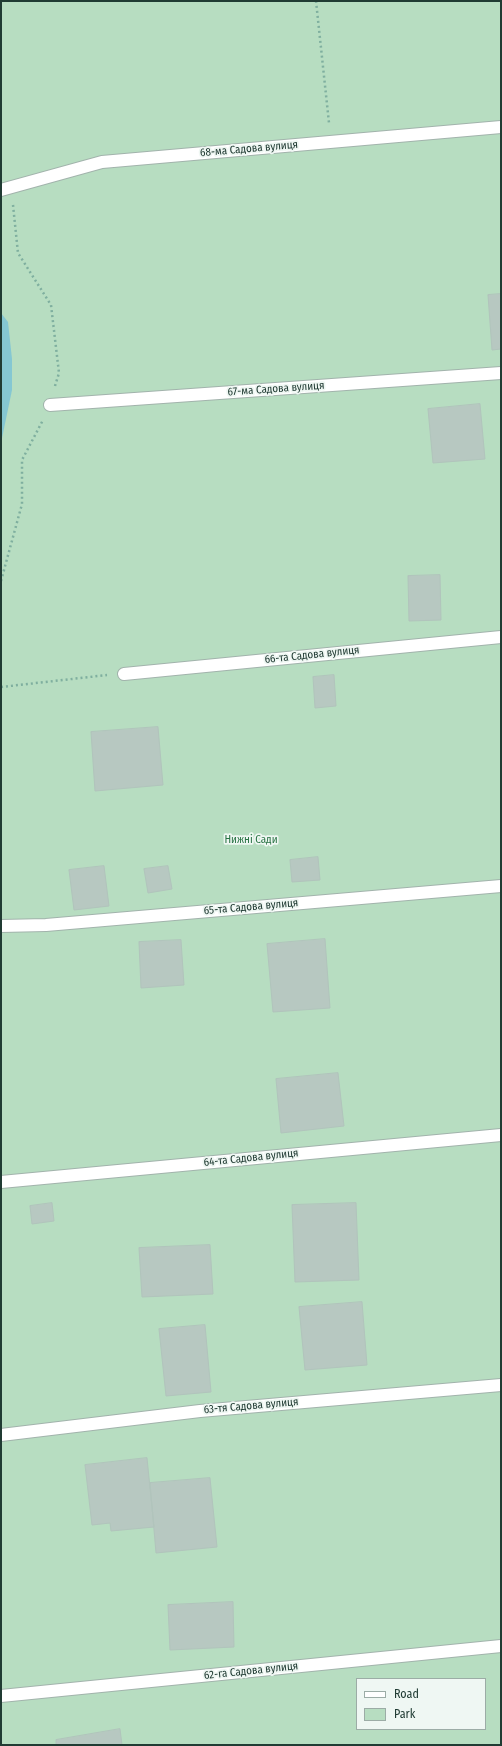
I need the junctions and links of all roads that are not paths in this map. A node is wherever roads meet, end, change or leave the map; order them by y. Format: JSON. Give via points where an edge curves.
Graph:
{"nodes":[{"id":1,"x":501,"y":127,"type":"edge"},
{"id":2,"x":6,"y":188,"type":"edge"},
{"id":3,"x":501,"y":373,"type":"edge"},
{"id":4,"x":50,"y":405,"type":"road end"},
{"id":5,"x":501,"y":637,"type":"edge"},
{"id":6,"x":124,"y":674,"type":"road end"},
{"id":7,"x":501,"y":886,"type":"edge"},
{"id":8,"x":1,"y":926,"type":"edge"},
{"id":9,"x":501,"y":1134,"type":"edge"},
{"id":10,"x":1,"y":1182,"type":"edge"},
{"id":11,"x":501,"y":1385,"type":"edge"},
{"id":12,"x":1,"y":1435,"type":"edge"},
{"id":13,"x":501,"y":1646,"type":"edge"},
{"id":14,"x":1,"y":1696,"type":"edge"}],
"edges":[{"from":1,"to":2,"type":"street","name":"68-ма Садова вулиця","via":[[102,162]]},
{"from":3,"to":4,"type":"street","name":"67-ма Садова вулиця"},
{"from":5,"to":6,"type":"street","name":"66-та Садова вулиця"},
{"from":7,"to":8,"type":"street","name":"65-та Садова вулиця","via":[[46,925]]},
{"from":9,"to":10,"type":"street","name":"64-та Садова вулиця"},
{"from":11,"to":12,"type":"street","name":"63-тя Садова вулиця","via":[[200,1411]]},
{"from":13,"to":14,"type":"street","name":"62-га Садова вулиця"}]}
